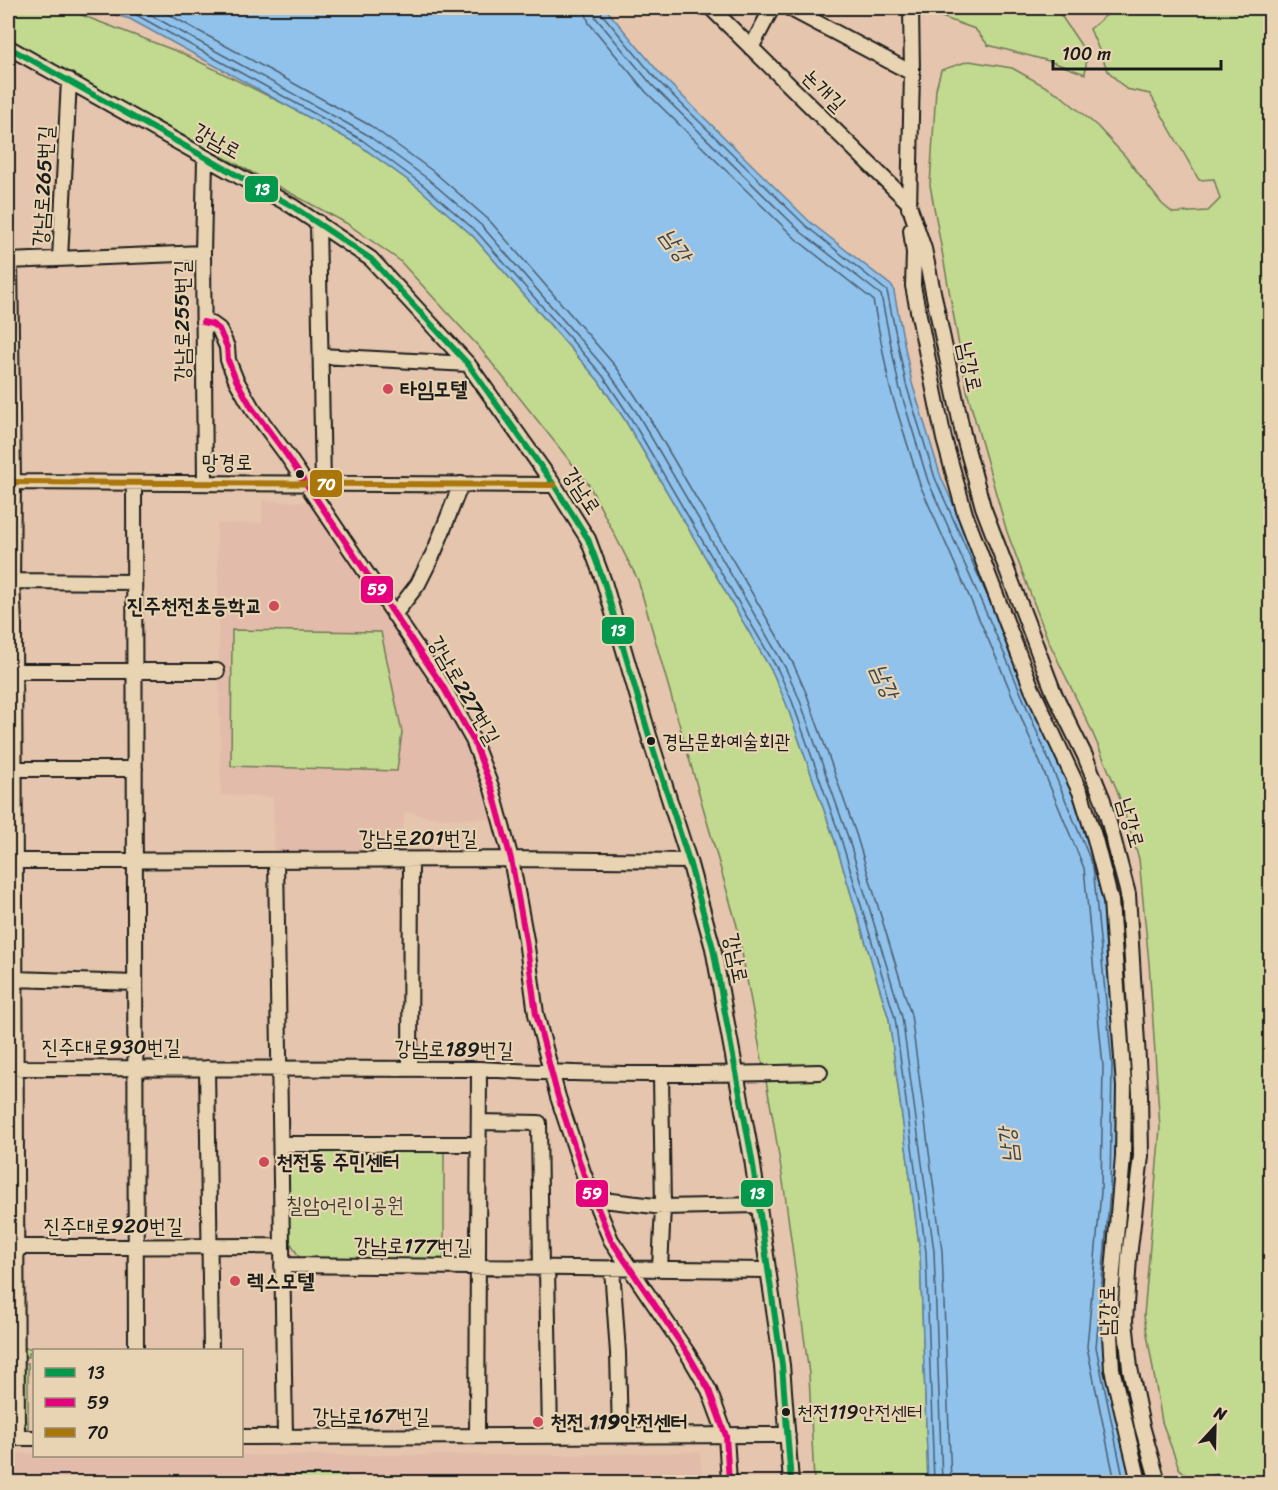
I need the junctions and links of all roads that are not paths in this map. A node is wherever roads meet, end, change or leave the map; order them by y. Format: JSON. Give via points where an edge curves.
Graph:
{"nodes":[{"id":1,"x":711,"y":8,"type":"edge"},
{"id":2,"x":772,"y":8,"type":"edge"},
{"id":3,"x":789,"y":8,"type":"edge"},
{"id":4,"x":911,"y":8,"type":"edge"},
{"id":5,"x":8,"y":47,"type":"edge"},
{"id":6,"x":751,"y":48,"type":"junction"},
{"id":7,"x":912,"y":73,"type":"junction"},
{"id":8,"x":69,"y":80,"type":"junction"},
{"id":9,"x":206,"y":159,"type":"junction"},
{"id":10,"x":908,"y":202,"type":"junction"},
{"id":11,"x":318,"y":222,"type":"junction"},
{"id":12,"x":202,"y":253,"type":"junction"},
{"id":13,"x":60,"y":260,"type":"junction"},
{"id":14,"x":8,"y":261,"type":"edge"},
{"id":15,"x":203,"y":322,"type":"junction"},
{"id":16,"x":321,"y":356,"type":"junction"},
{"id":17,"x":468,"y":364,"type":"junction"},
{"id":18,"x":10,"y":482,"type":"edge"},
{"id":19,"x":134,"y":483,"type":"junction"},
{"id":20,"x":205,"y":483,"type":"junction"},
{"id":21,"x":305,"y":484,"type":"junction"},
{"id":22,"x":322,"y":484,"type":"junction"},
{"id":23,"x":461,"y":484,"type":"junction"},
{"id":24,"x":554,"y":485,"type":"junction"},
{"id":25,"x":10,"y":581,"type":"edge"},
{"id":26,"x":134,"y":582,"type":"junction"},
{"id":27,"x":394,"y":615,"type":"junction"},
{"id":28,"x":11,"y":671,"type":"edge"},
{"id":29,"x":135,"y":671,"type":"junction"},
{"id":30,"x":218,"y":671,"type":"dead end"},
{"id":31,"x":11,"y":769,"type":"edge"},
{"id":32,"x":135,"y":769,"type":"junction"},
{"id":33,"x":511,"y":859,"type":"junction"},
{"id":34,"x":276,"y":860,"type":"junction"},
{"id":35,"x":411,"y":860,"type":"junction"},
{"id":36,"x":11,"y":861,"type":"edge"},
{"id":37,"x":135,"y":861,"type":"junction"},
{"id":38,"x":689,"y":861,"type":"junction"},
{"id":39,"x":15,"y":979,"type":"junction"},
{"id":40,"x":135,"y":983,"type":"junction"},
{"id":41,"x":12,"y":1068,"type":"edge"},
{"id":42,"x":135,"y":1068,"type":"junction"},
{"id":43,"x":207,"y":1068,"type":"junction"},
{"id":44,"x":279,"y":1069,"type":"junction"},
{"id":45,"x":410,"y":1069,"type":"junction"},
{"id":46,"x":479,"y":1069,"type":"junction"},
{"id":47,"x":820,"y":1072,"type":"dead end"},
{"id":48,"x":552,"y":1074,"type":"junction"},
{"id":49,"x":736,"y":1074,"type":"junction"},
{"id":50,"x":661,"y":1076,"type":"junction"},
{"id":51,"x":479,"y":1122,"type":"junction"},
{"id":52,"x":16,"y":1137,"type":"joint"},
{"id":53,"x":281,"y":1144,"type":"junction"},
{"id":54,"x":479,"y":1144,"type":"junction"},
{"id":55,"x":208,"y":1169,"type":"joint"},
{"id":56,"x":594,"y":1199,"type":"junction"},
{"id":57,"x":758,"y":1205,"type":"junction"},
{"id":58,"x":663,"y":1207,"type":"junction"},
{"id":59,"x":210,"y":1246,"type":"junction"},
{"id":60,"x":282,"y":1246,"type":"junction"},
{"id":61,"x":12,"y":1247,"type":"edge"},
{"id":62,"x":136,"y":1247,"type":"junction"},
{"id":63,"x":282,"y":1265,"type":"junction"},
{"id":64,"x":479,"y":1267,"type":"junction"},
{"id":65,"x":544,"y":1268,"type":"junction"},
{"id":66,"x":612,"y":1268,"type":"junction"},
{"id":67,"x":660,"y":1268,"type":"junction"},
{"id":68,"x":631,"y":1269,"type":"junction"},
{"id":69,"x":768,"y":1270,"type":"junction"},
{"id":70,"x":136,"y":1349,"type":"edge"},
{"id":71,"x":211,"y":1349,"type":"edge"},
{"id":72,"x":477,"y":1436,"type":"junction"},
{"id":73,"x":550,"y":1436,"type":"junction"},
{"id":74,"x":620,"y":1436,"type":"junction"},
{"id":75,"x":726,"y":1436,"type":"junction"},
{"id":76,"x":788,"y":1436,"type":"junction"},
{"id":77,"x":243,"y":1437,"type":"edge"},
{"id":78,"x":285,"y":1437,"type":"junction"},
{"id":79,"x":12,"y":1438,"type":"edge"},
{"id":80,"x":33,"y":1438,"type":"edge"},
{"id":81,"x":729,"y":1482,"type":"edge"},
{"id":82,"x":791,"y":1482,"type":"edge"},
{"id":83,"x":1139,"y":1482,"type":"edge"},
{"id":84,"x":1158,"y":1482,"type":"edge"}],
"edges":[{"from":1,"to":6,"type":"street","name":"논개길"},
{"from":2,"to":6,"type":"street"},
{"from":3,"to":7,"type":"street"},
{"from":4,"to":7,"type":"street","name":"남강로"},
{"from":5,"to":8,"type":"street","name":"강남로"},
{"from":6,"to":10,"type":"street","name":"논개길"},
{"from":7,"to":10,"type":"street","name":"남강로"},
{"from":8,"to":9,"type":"street","name":"강남로"},
{"from":8,"to":13,"type":"street","name":"강남로265번길"},
{"from":9,"to":11,"type":"street","name":"강남로"},
{"from":9,"to":12,"type":"street","name":"강남로255번길"},
{"from":10,"to":83,"type":"street","name":"남강로","via":[[913,286],[944,439],[965,514],[1032,689],[1081,794],[1111,901],[1124,1087],[1123,1157],[1113,1256],[1112,1369]]},
{"from":10,"to":84,"type":"street","name":"남강로","via":[[924,249],[963,434],[983,507],[1054,693],[1103,800],[1128,894],[1141,1156],[1125,1321],[1130,1368]]},
{"from":11,"to":16,"type":"street"},
{"from":11,"to":17,"type":"street","name":"강남로","via":[[371,259]]},
{"from":12,"to":13,"type":"street","name":"강남로265번길"},
{"from":12,"to":15,"type":"street","name":"강남로255번길"},
{"from":13,"to":14,"type":"street"},
{"from":14,"to":18,"type":"street","name":"진주대로930번길"},
{"from":15,"to":20,"type":"street","name":"강남로255번길"},
{"from":15,"to":21,"type":"street","name":"강남로227번길","via":[[219,329],[236,380]]},
{"from":16,"to":17,"type":"street"},
{"from":16,"to":22,"type":"street"},
{"from":17,"to":24,"type":"street","name":"강남로"},
{"from":18,"to":19,"type":"street","name":"망경로"},
{"from":18,"to":25,"type":"street","name":"진주대로930번길"},
{"from":19,"to":20,"type":"street","name":"망경로"},
{"from":19,"to":26,"type":"street"},
{"from":20,"to":21,"type":"street","name":"망경로"},
{"from":21,"to":22,"type":"street","name":"망경로"},
{"from":21,"to":27,"type":"street","name":"강남로227번길"},
{"from":22,"to":23,"type":"street","name":"망경로"},
{"from":23,"to":24,"type":"street","name":"망경로"},
{"from":23,"to":27,"type":"street","via":[[418,584]]},
{"from":24,"to":38,"type":"street","name":"강남로","via":[[588,539],[600,571]]},
{"from":25,"to":26,"type":"street"},
{"from":25,"to":28,"type":"street","name":"진주대로930번길","via":[[14,624]]},
{"from":26,"to":29,"type":"street"},
{"from":27,"to":33,"type":"street","name":"강남로227번길","via":[[442,685],[472,740],[492,789]]},
{"from":28,"to":29,"type":"street"},
{"from":28,"to":31,"type":"street","name":"진주대로930번길"},
{"from":29,"to":30,"type":"street"},
{"from":29,"to":32,"type":"street"},
{"from":31,"to":32,"type":"street"},
{"from":31,"to":36,"type":"street","name":"진주대로930번길","via":[[15,810]]},
{"from":32,"to":37,"type":"street"},
{"from":33,"to":35,"type":"street","name":"강남로201번길"},
{"from":33,"to":38,"type":"street","name":"강남로201번길"},
{"from":33,"to":48,"type":"street","name":"강남로227번길","via":[[536,1014]]},
{"from":34,"to":35,"type":"street","name":"강남로201번길"},
{"from":34,"to":37,"type":"street","name":"강남로201번길"},
{"from":34,"to":44,"type":"street"},
{"from":35,"to":45,"type":"street"},
{"from":36,"to":37,"type":"street","name":"강남로201번길"},
{"from":36,"to":39,"type":"street","name":"진주대로930번길"},
{"from":37,"to":40,"type":"street"},
{"from":38,"to":49,"type":"street","name":"강남로","via":[[713,948]]},
{"from":39,"to":40,"type":"street"},
{"from":39,"to":41,"type":"street","name":"진주대로930번길"},
{"from":40,"to":42,"type":"street"},
{"from":41,"to":42,"type":"street","name":"진주대로930번길"},
{"from":41,"to":52,"type":"street","name":"진주대로930번길"},
{"from":42,"to":43,"type":"street","name":"진주대로930번길"},
{"from":42,"to":62,"type":"street"},
{"from":43,"to":44,"type":"street","name":"진주대로930번길"},
{"from":43,"to":55,"type":"street","name":"진주대로930번길"},
{"from":44,"to":45,"type":"street","name":"강남로189번길"},
{"from":44,"to":53,"type":"street"},
{"from":45,"to":46,"type":"street","name":"강남로189번길"},
{"from":46,"to":48,"type":"street","name":"강남로189번길"},
{"from":46,"to":51,"type":"street"},
{"from":47,"to":49,"type":"street","name":"강남로189번길"},
{"from":48,"to":50,"type":"street","name":"강남로189번길"},
{"from":48,"to":56,"type":"street","name":"강남로227번길"},
{"from":49,"to":50,"type":"street","name":"강남로189번길"},
{"from":49,"to":57,"type":"street","name":"강남로"},
{"from":50,"to":58,"type":"street"},
{"from":51,"to":54,"type":"street"},
{"from":51,"to":65,"type":"street","via":[[539,1123]]},
{"from":52,"to":61,"type":"street","name":"진주대로920번길"},
{"from":53,"to":54,"type":"street"},
{"from":53,"to":60,"type":"street"},
{"from":54,"to":64,"type":"street"},
{"from":55,"to":59,"type":"street","name":"진주대로920번길"},
{"from":56,"to":58,"type":"street"},
{"from":56,"to":68,"type":"street","name":"강남로227번길","via":[[611,1240]]},
{"from":57,"to":58,"type":"street"},
{"from":57,"to":69,"type":"street","name":"강남로"},
{"from":58,"to":67,"type":"street"},
{"from":59,"to":60,"type":"street","name":"진주대로920번길"},
{"from":59,"to":62,"type":"street","name":"진주대로920번길"},
{"from":59,"to":71,"type":"street","name":"진주대로920번길"},
{"from":60,"to":63,"type":"street"},
{"from":61,"to":62,"type":"street","name":"진주대로920번길"},
{"from":61,"to":79,"type":"street","name":"진주대로920번길","via":[[17,1334]]},
{"from":62,"to":70,"type":"street"},
{"from":63,"to":64,"type":"street","name":"강남로177번길"},
{"from":63,"to":78,"type":"street","name":"강남로167번길"},
{"from":64,"to":65,"type":"street","name":"강남로177번길"},
{"from":64,"to":72,"type":"street"},
{"from":65,"to":66,"type":"street","name":"강남로177번길"},
{"from":65,"to":73,"type":"street"},
{"from":66,"to":68,"type":"street","name":"강남로177번길"},
{"from":66,"to":74,"type":"street"},
{"from":67,"to":68,"type":"street","name":"강남로177번길"},
{"from":67,"to":69,"type":"street","name":"강남로177번길"},
{"from":68,"to":75,"type":"street","name":"강남로227번길","via":[[709,1390]]},
{"from":69,"to":76,"type":"street","name":"강남로"},
{"from":72,"to":73,"type":"street","name":"강남로167번길"},
{"from":72,"to":78,"type":"street","name":"강남로167번길"},
{"from":73,"to":74,"type":"street","name":"강남로167번길"},
{"from":74,"to":75,"type":"street","name":"강남로167번길"},
{"from":75,"to":76,"type":"street","name":"강남로167번길"},
{"from":75,"to":81,"type":"street","name":"강남로227번길"},
{"from":76,"to":82,"type":"street","name":"강남로"},
{"from":77,"to":78,"type":"street"},
{"from":79,"to":80,"type":"street"}]}
